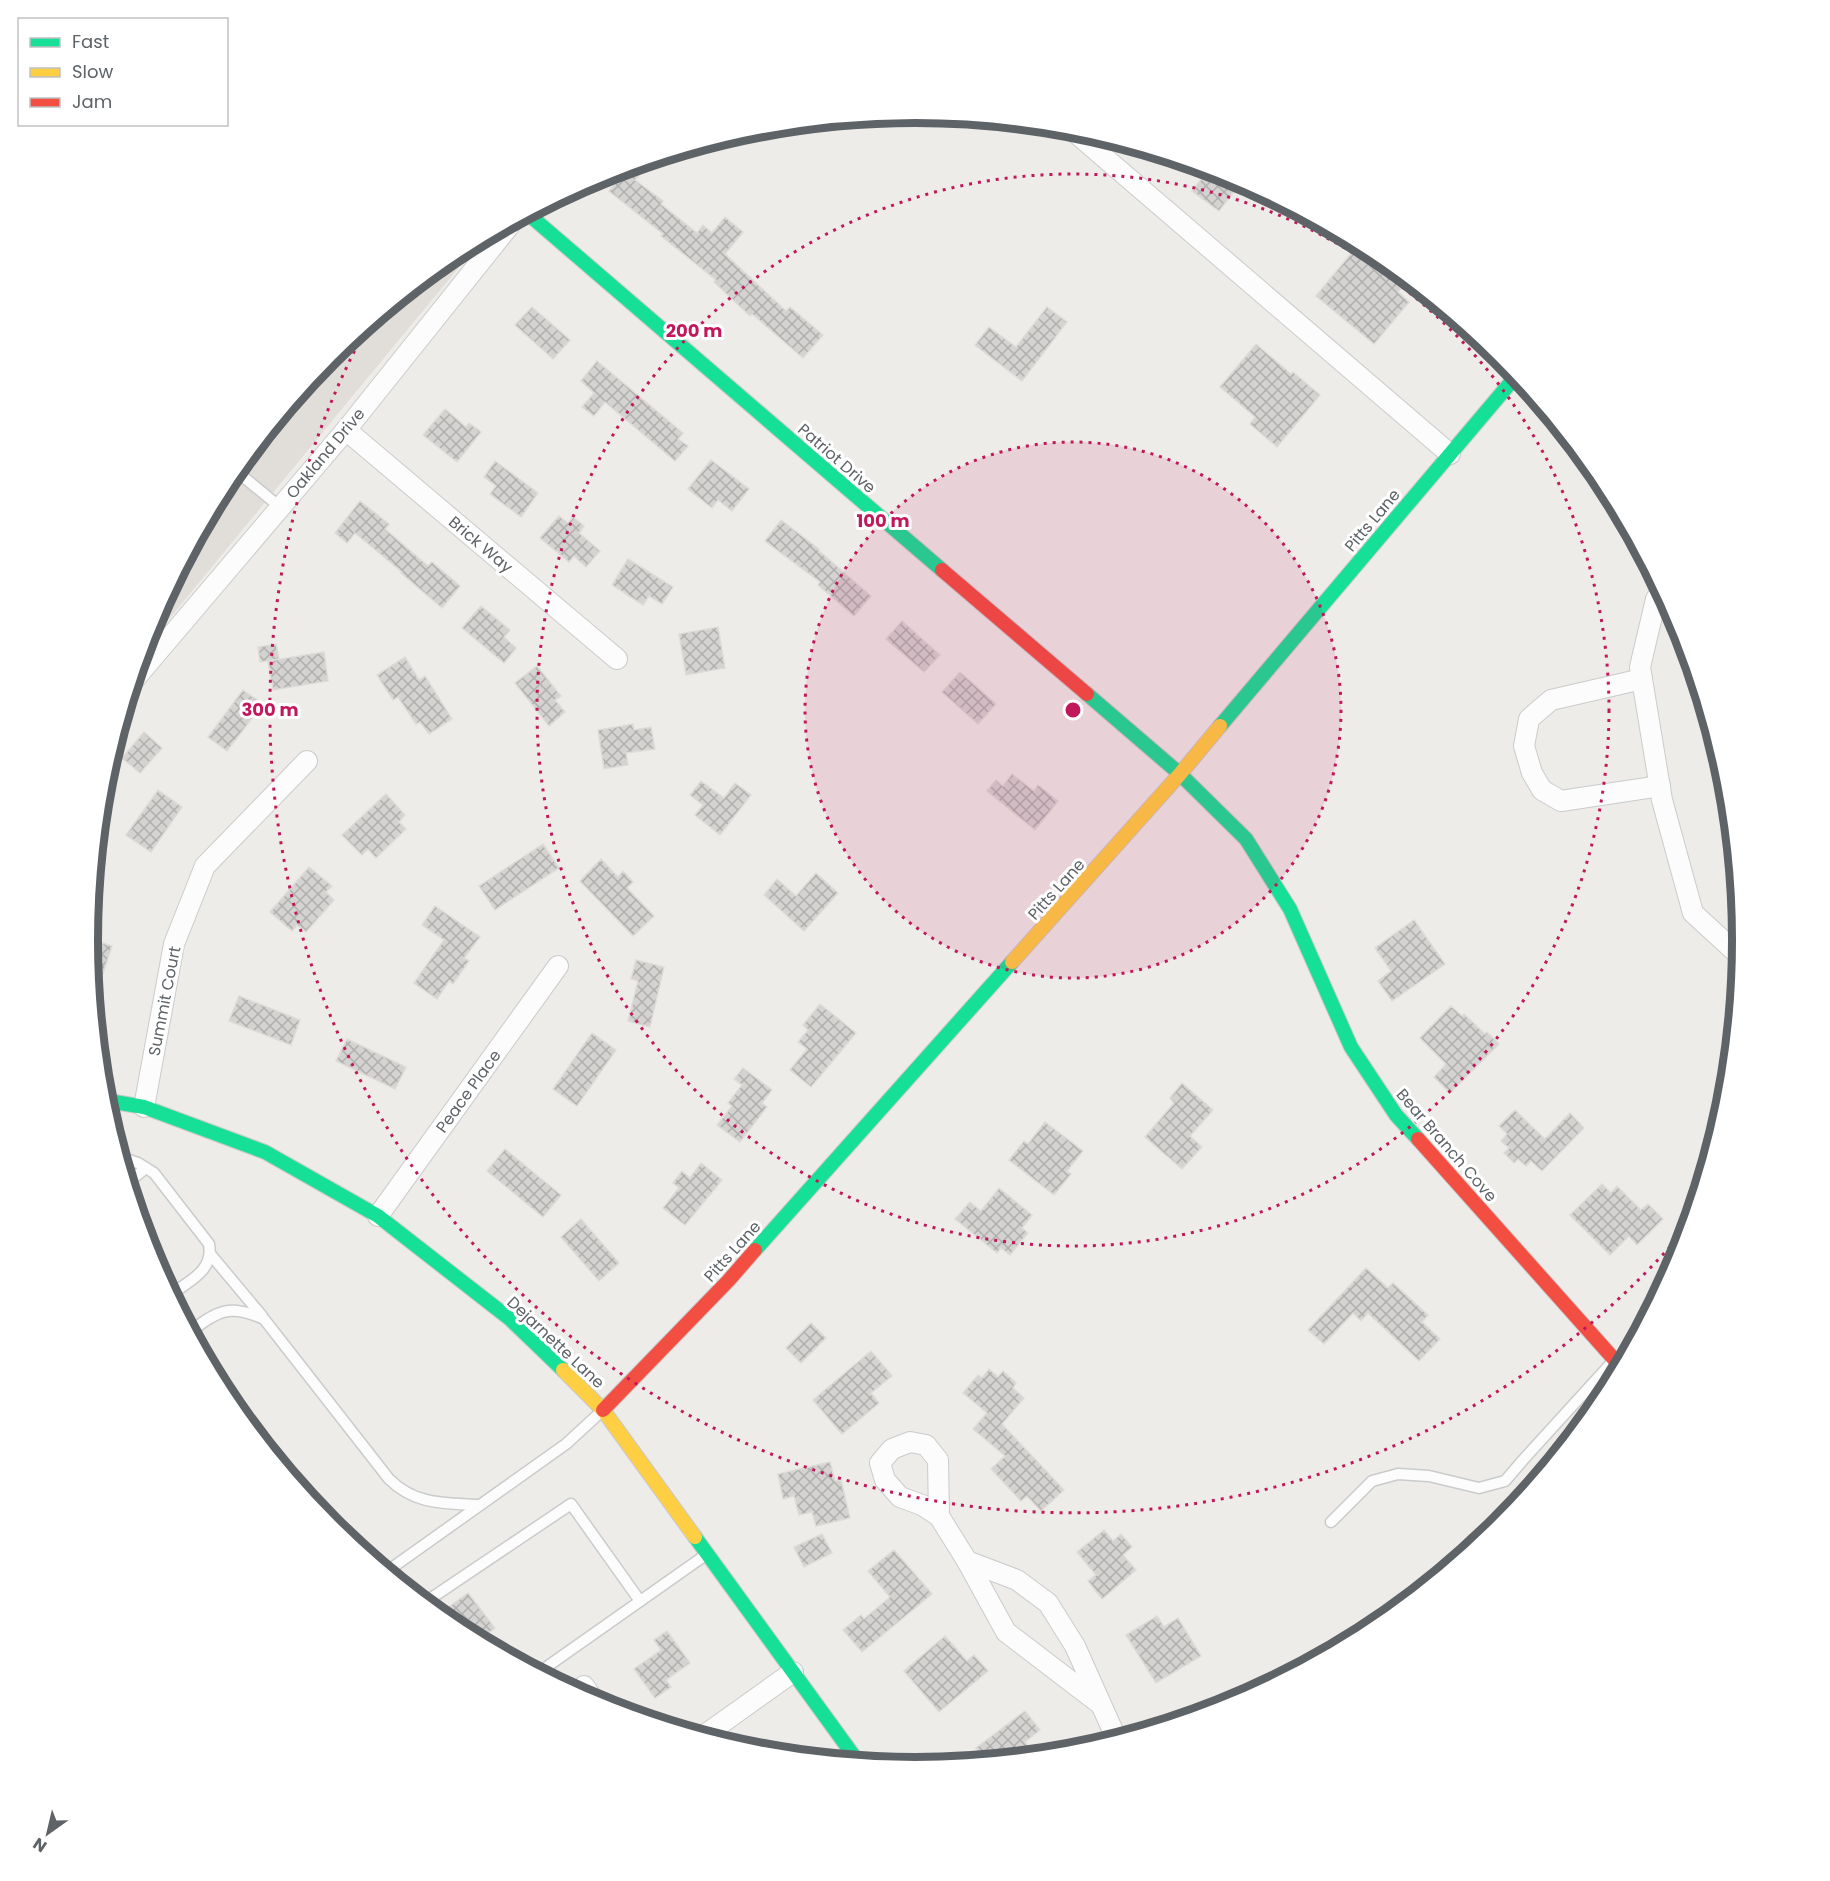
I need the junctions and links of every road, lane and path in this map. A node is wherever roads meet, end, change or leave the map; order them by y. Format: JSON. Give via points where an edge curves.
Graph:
{"nodes":[{"id":1,"x":1086,"y":142,"type":"edge"},
{"id":2,"x":533,"y":218,"type":"edge"},
{"id":3,"x":501,"y":236,"type":"edge"},
{"id":4,"x":1511,"y":381,"type":"edge"},
{"id":5,"x":346,"y":430,"type":"junction"},
{"id":6,"x":1450,"y":453,"type":"junction"},
{"id":7,"x":242,"y":476,"type":"edge"},
{"id":8,"x":280,"y":507,"type":"junction"},
{"id":9,"x":1657,"y":598,"type":"edge"},
{"id":10,"x":617,"y":659,"type":"dead end"},
{"id":11,"x":145,"y":666,"type":"edge"},
{"id":12,"x":1642,"y":679,"type":"junction"},
{"id":13,"x":307,"y":761,"type":"dead end"},
{"id":14,"x":1180,"y":774,"type":"junction"},
{"id":15,"x":1660,"y":786,"type":"junction"},
{"id":16,"x":1732,"y":948,"type":"edge"},
{"id":17,"x":558,"y":966,"type":"dead end"},
{"id":18,"x":113,"y":1102,"type":"edge"},
{"id":19,"x":144,"y":1107,"type":"junction"},
{"id":20,"x":127,"y":1159,"type":"edge"},
{"id":21,"x":146,"y":1168,"type":"junction"},
{"id":22,"x":133,"y":1178,"type":"edge"},
{"id":23,"x":378,"y":1216,"type":"junction"},
{"id":24,"x":211,"y":1254,"type":"junction"},
{"id":25,"x":177,"y":1290,"type":"edge"},
{"id":26,"x":264,"y":1319,"type":"junction"},
{"id":27,"x":196,"y":1328,"type":"edge"},
{"id":28,"x":1616,"y":1361,"type":"edge"},
{"id":29,"x":1608,"y":1374,"type":"edge"},
{"id":30,"x":603,"y":1410,"type":"junction"},
{"id":31,"x":479,"y":1505,"type":"junction"},
{"id":32,"x":939,"y":1516,"type":"dead end"},
{"id":33,"x":1331,"y":1522,"type":"dead end"},
{"id":34,"x":708,"y":1553,"type":"junction"},
{"id":35,"x":968,"y":1561,"type":"junction"},
{"id":36,"x":392,"y":1568,"type":"edge"},
{"id":37,"x":431,"y":1599,"type":"edge"},
{"id":38,"x":640,"y":1601,"type":"junction"},
{"id":39,"x":544,"y":1669,"type":"edge"},
{"id":40,"x":794,"y":1672,"type":"junction"},
{"id":41,"x":584,"y":1686,"type":"dead end"},
{"id":42,"x":586,"y":1689,"type":"edge"},
{"id":43,"x":1100,"y":1703,"type":"junction"},
{"id":44,"x":710,"y":1732,"type":"edge"},
{"id":45,"x":1115,"y":1733,"type":"edge"},
{"id":46,"x":853,"y":1755,"type":"edge"}],
"edges":[{"from":1,"to":6,"type":"street"},
{"from":2,"to":14,"type":"street","name":"Patriot Drive"},
{"from":3,"to":5,"type":"street","name":"Oakland Drive"},
{"from":4,"to":6,"type":"street","name":"Pitts Lane"},
{"from":5,"to":8,"type":"street","name":"Oakland Drive"},
{"from":5,"to":10,"type":"street","name":"Brick Way"},
{"from":6,"to":14,"type":"street","name":"Pitts Lane"},
{"from":7,"to":8,"type":"lane"},
{"from":8,"to":11,"type":"street","name":"Oakland Drive"},
{"from":9,"to":12,"type":"street","via":[[1640,667]]},
{"from":12,"to":15,"type":"street"},
{"from":12,"to":15,"type":"street","via":[[1551,700],[1529,719],[1524,746],[1542,790],[1561,801]]},
{"from":13,"to":19,"type":"street","name":"Summit Court","via":[[205,866],[174,944]]},
{"from":14,"to":28,"type":"street","name":"Bear Branch Cove","via":[[1246,839],[1290,909],[1351,1047],[1396,1115]]},
{"from":14,"to":30,"type":"street","name":"Pitts Lane","via":[[729,1280]]},
{"from":15,"to":16,"type":"street","via":[[1693,913]]},
{"from":17,"to":23,"type":"street","name":"Peace Place"},
{"from":18,"to":19,"type":"street","name":"Dejarnette Lane"},
{"from":19,"to":23,"type":"street","name":"Dejarnette Lane","via":[[265,1152]]},
{"from":20,"to":21,"type":"lane"},
{"from":21,"to":22,"type":"lane"},
{"from":21,"to":24,"type":"lane","via":[[209,1244]]},
{"from":23,"to":30,"type":"street","name":"Dejarnette Lane","via":[[510,1319]]},
{"from":24,"to":25,"type":"lane","via":[[205,1269]]},
{"from":24,"to":26,"type":"lane"},
{"from":26,"to":27,"type":"lane","via":[[249,1312],[229,1310],[212,1315]]},
{"from":26,"to":31,"type":"lane","via":[[399,1489],[433,1502]]},
{"from":29,"to":33,"type":"lane","via":[[1545,1435],[1505,1481],[1479,1488],[1430,1476],[1398,1474],[1372,1481]]},
{"from":30,"to":31,"type":"lane","via":[[566,1444]]},
{"from":30,"to":34,"type":"street","name":"Dejarnette Lane"},
{"from":31,"to":36,"type":"lane"},
{"from":32,"to":35,"type":"street"},
{"from":34,"to":38,"type":"lane"},
{"from":34,"to":40,"type":"street","name":"Dejarnette Lane"},
{"from":35,"to":43,"type":"street","via":[[1006,1632]]},
{"from":35,"to":43,"type":"street","via":[[1017,1580],[1048,1603],[1074,1646]]},
{"from":37,"to":38,"type":"lane","via":[[571,1504]]},
{"from":38,"to":39,"type":"lane"},
{"from":40,"to":44,"type":"street"},
{"from":40,"to":46,"type":"street","name":"Dejarnette Lane"},
{"from":41,"to":42,"type":"street"},
{"from":43,"to":45,"type":"street"}]}
